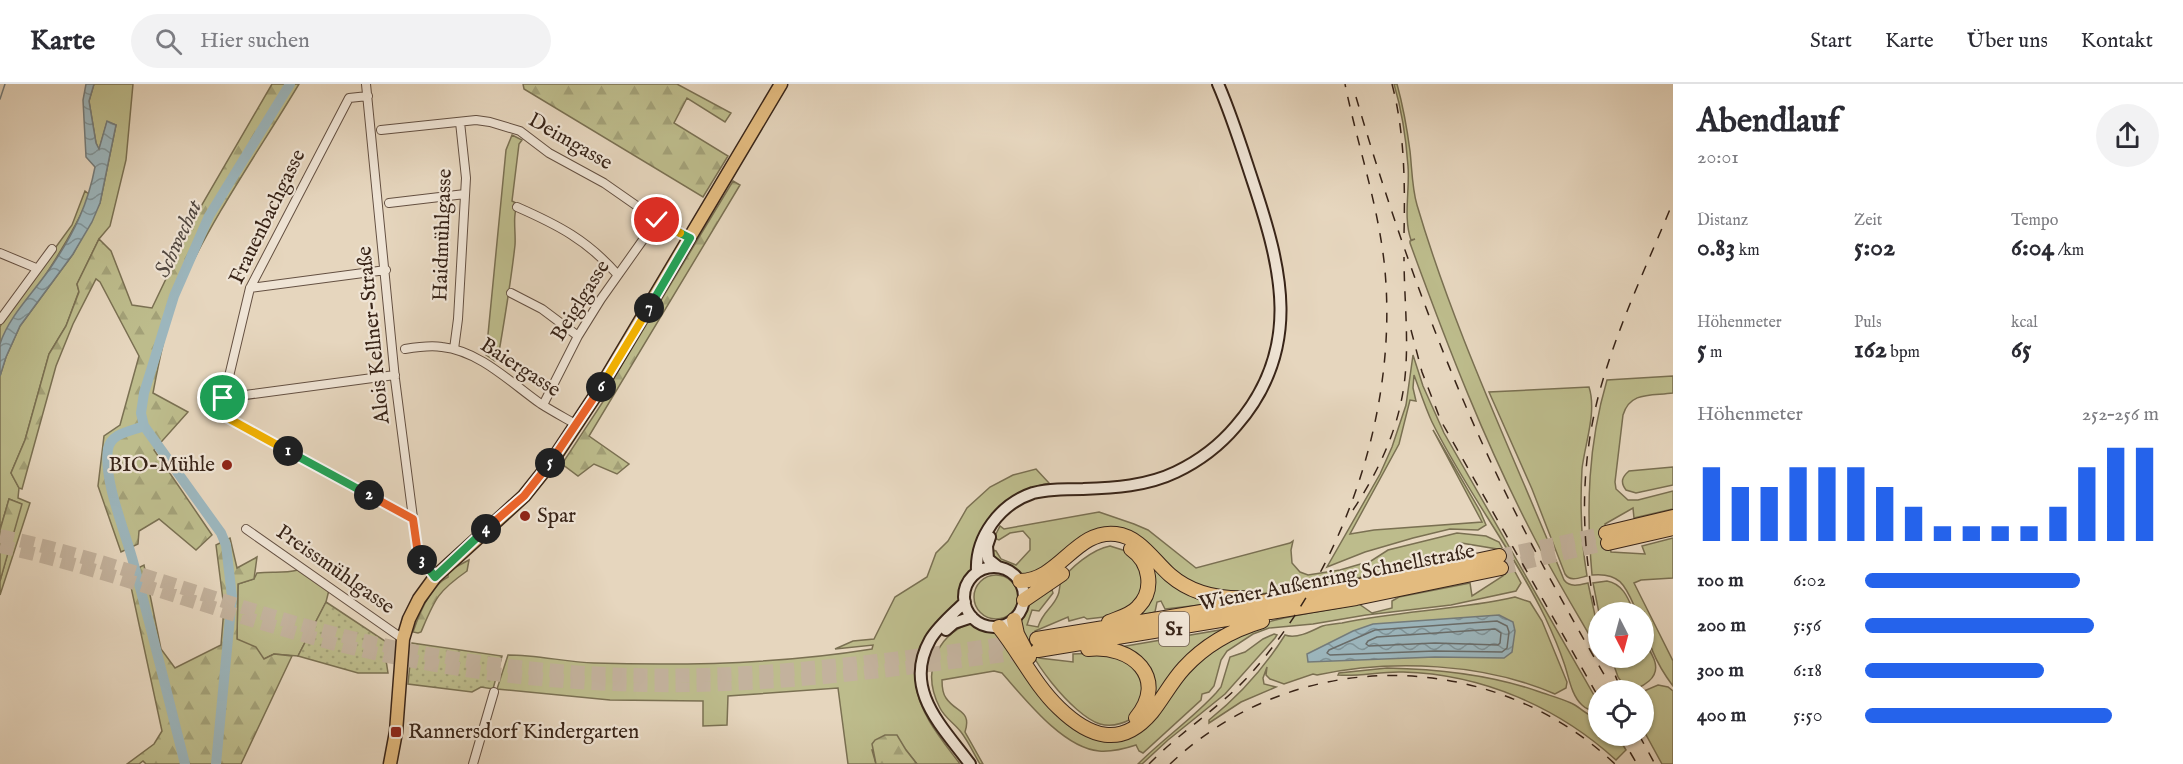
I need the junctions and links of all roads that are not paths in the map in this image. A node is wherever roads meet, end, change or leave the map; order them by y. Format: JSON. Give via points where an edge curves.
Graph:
{"nodes":[{"id":1,"x":366,"y":84,"type":"edge"},
{"id":2,"x":781,"y":84,"type":"edge"},
{"id":3,"x":1218,"y":84,"type":"edge"},
{"id":4,"x":368,"y":96,"type":"junction"},
{"id":5,"x":460,"y":122,"type":"junction"},
{"id":6,"x":381,"y":130,"type":"dead end"},
{"id":7,"x":465,"y":194,"type":"junction"},
{"id":8,"x":389,"y":203,"type":"dead end"},
{"id":9,"x":517,"y":207,"type":"dead end"},
{"id":10,"x":657,"y":220,"type":"junction"},
{"id":11,"x":690,"y":238,"type":"junction"},
{"id":12,"x":52,"y":249,"type":"dead end"},
{"id":13,"x":0,"y":253,"type":"edge"},
{"id":14,"x":36,"y":268,"type":"junction"},
{"id":15,"x":386,"y":270,"type":"junction"},
{"id":16,"x":617,"y":274,"type":"junction"},
{"id":17,"x":250,"y":288,"type":"junction"},
{"id":18,"x":511,"y":293,"type":"dead end"},
{"id":19,"x":1,"y":317,"type":"edge"},
{"id":20,"x":579,"y":336,"type":"junction"},
{"id":21,"x":405,"y":349,"type":"dead end"},
{"id":22,"x":454,"y":349,"type":"junction"},
{"id":23,"x":395,"y":375,"type":"junction"},
{"id":24,"x":223,"y":398,"type":"junction"},
{"id":25,"x":543,"y":405,"type":"junction"},
{"id":26,"x":577,"y":424,"type":"junction"},
{"id":27,"x":1673,"y":517,"type":"edge"},
{"id":28,"x":413,"y":519,"type":"junction"},
{"id":29,"x":995,"y":520,"type":"junction"},
{"id":30,"x":1673,"y":528,"type":"edge"},
{"id":31,"x":246,"y":529,"type":"dead end"},
{"id":32,"x":998,"y":567,"type":"junction"},
{"id":33,"x":977,"y":572,"type":"junction"},
{"id":34,"x":435,"y":577,"type":"junction"},
{"id":35,"x":1020,"y":581,"type":"junction"},
{"id":36,"x":1024,"y":600,"type":"junction"},
{"id":37,"x":965,"y":602,"type":"junction"},
{"id":38,"x":1268,"y":602,"type":"junction"},
{"id":39,"x":1285,"y":610,"type":"junction"},
{"id":40,"x":972,"y":617,"type":"junction"},
{"id":41,"x":1014,"y":620,"type":"junction"},
{"id":42,"x":999,"y":627,"type":"junction"},
{"id":43,"x":1078,"y":633,"type":"junction"},
{"id":44,"x":403,"y":639,"type":"junction"},
{"id":45,"x":1063,"y":647,"type":"junction"},
{"id":46,"x":494,"y":692,"type":"dead end"},
{"id":47,"x":946,"y":732,"type":"junction"},
{"id":48,"x":390,"y":764,"type":"edge"},
{"id":49,"x":473,"y":764,"type":"edge"},
{"id":50,"x":970,"y":764,"type":"edge"}],
"edges":[{"from":1,"to":4,"type":"street","name":"Alois Kellner-Straße"},
{"from":2,"to":11,"type":"main road"},
{"from":3,"to":29,"type":"main road","via":[[1268,226],[1280,284],[1277,347],[1259,394],[1224,440],[1175,472],[1117,488],[1033,494],[1005,509]]},
{"from":4,"to":15,"type":"street","name":"Alois Kellner-Straße"},
{"from":4,"to":17,"type":"street","name":"Frauenbachgasse","via":[[349,98]]},
{"from":5,"to":6,"type":"street","name":"Deimgasse"},
{"from":5,"to":7,"type":"street","name":"Haidmühlgasse"},
{"from":5,"to":10,"type":"street","name":"Deimgasse","via":[[490,122],[520,131]]},
{"from":7,"to":8,"type":"street"},
{"from":7,"to":22,"type":"street","name":"Haidmühlgasse"},
{"from":9,"to":16,"type":"street","via":[[573,235]]},
{"from":10,"to":11,"type":"street","name":"Deimgasse"},
{"from":10,"to":16,"type":"street","name":"Beiglgasse"},
{"from":11,"to":26,"type":"main road"},
{"from":12,"to":14,"type":"street"},
{"from":13,"to":14,"type":"street"},
{"from":14,"to":19,"type":"street"},
{"from":15,"to":17,"type":"street"},
{"from":15,"to":23,"type":"street","name":"Alois Kellner-Straße"},
{"from":16,"to":20,"type":"street","name":"Beiglgasse"},
{"from":17,"to":24,"type":"street","name":"Frauenbachgasse"},
{"from":18,"to":20,"type":"street","via":[[542,309]]},
{"from":20,"to":25,"type":"street","name":"Beiglgasse"},
{"from":21,"to":22,"type":"street","name":"Baiergasse"},
{"from":22,"to":25,"type":"street","name":"Baiergasse","via":[[494,367]]},
{"from":23,"to":24,"type":"street"},
{"from":23,"to":28,"type":"street","name":"Alois Kellner-Straße"},
{"from":24,"to":28,"type":"street","name":"Frauenbachgasse","via":[[220,410],[226,417]]},
{"from":25,"to":26,"type":"street","name":"Baiergasse"},
{"from":26,"to":34,"type":"main road","via":[[524,496]]},
{"from":27,"to":30,"type":"highway","via":[[1607,538]]},
{"from":28,"to":34,"type":"street","name":"Alois Kellner-Straße","via":[[418,554]]},
{"from":29,"to":32,"type":"main road","via":[[987,546],[988,559]]},
{"from":29,"to":33,"type":"main road","via":[[981,543]]},
{"from":31,"to":44,"type":"street","name":"Preissmühlgasse"},
{"from":32,"to":33,"type":"main road"},
{"from":32,"to":35,"type":"main road","via":[[1010,571]]},
{"from":33,"to":37,"type":"main road","via":[[966,586]]},
{"from":34,"to":44,"type":"main road","via":[[414,609]]},
{"from":35,"to":36,"type":"main road"},
{"from":35,"to":38,"type":"highway","via":[[1032,581],[1047,574],[1091,539],[1117,534],[1143,547],[1168,574],[1197,592]]},
{"from":36,"to":41,"type":"main road"},
{"from":36,"to":43,"type":"highway","via":[[1059,576],[1093,545],[1116,542],[1131,548],[1147,569],[1144,599],[1126,616]]},
{"from":37,"to":40,"type":"main road"},
{"from":37,"to":47,"type":"main road","via":[[931,639],[921,667],[926,703]]},
{"from":38,"to":39,"type":"highway","name":"Wiener Außenring Schnellstraße","number":"S1","via":[[1500,562],[1362,597]]},
{"from":38,"to":43,"type":"highway","name":"Wiener Außenring Schnellstraße","number":"S1"},
{"from":39,"to":42,"type":"highway","via":[[1212,643],[1184,669],[1139,725],[1110,735],[1094,734],[1058,707]]},
{"from":39,"to":45,"type":"highway","name":"Wiener Außenring Schnellstraße","number":"S1"},
{"from":40,"to":42,"type":"main road","via":[[983,625]]},
{"from":40,"to":47,"type":"main road","via":[[945,630],[929,659],[930,695]]},
{"from":41,"to":42,"type":"main road"},
{"from":41,"to":45,"type":"highway","via":[[1030,660],[1065,703],[1084,719],[1109,728],[1135,719],[1145,707],[1149,692],[1145,670],[1134,658],[1113,650]]},
{"from":43,"to":45,"type":"highway","name":"Wiener Außenring Schnellstraße","number":"S1","via":[[1038,645]]},
{"from":44,"to":48,"type":"main road"},
{"from":46,"to":49,"type":"street"},
{"from":47,"to":50,"type":"main road"}]}
